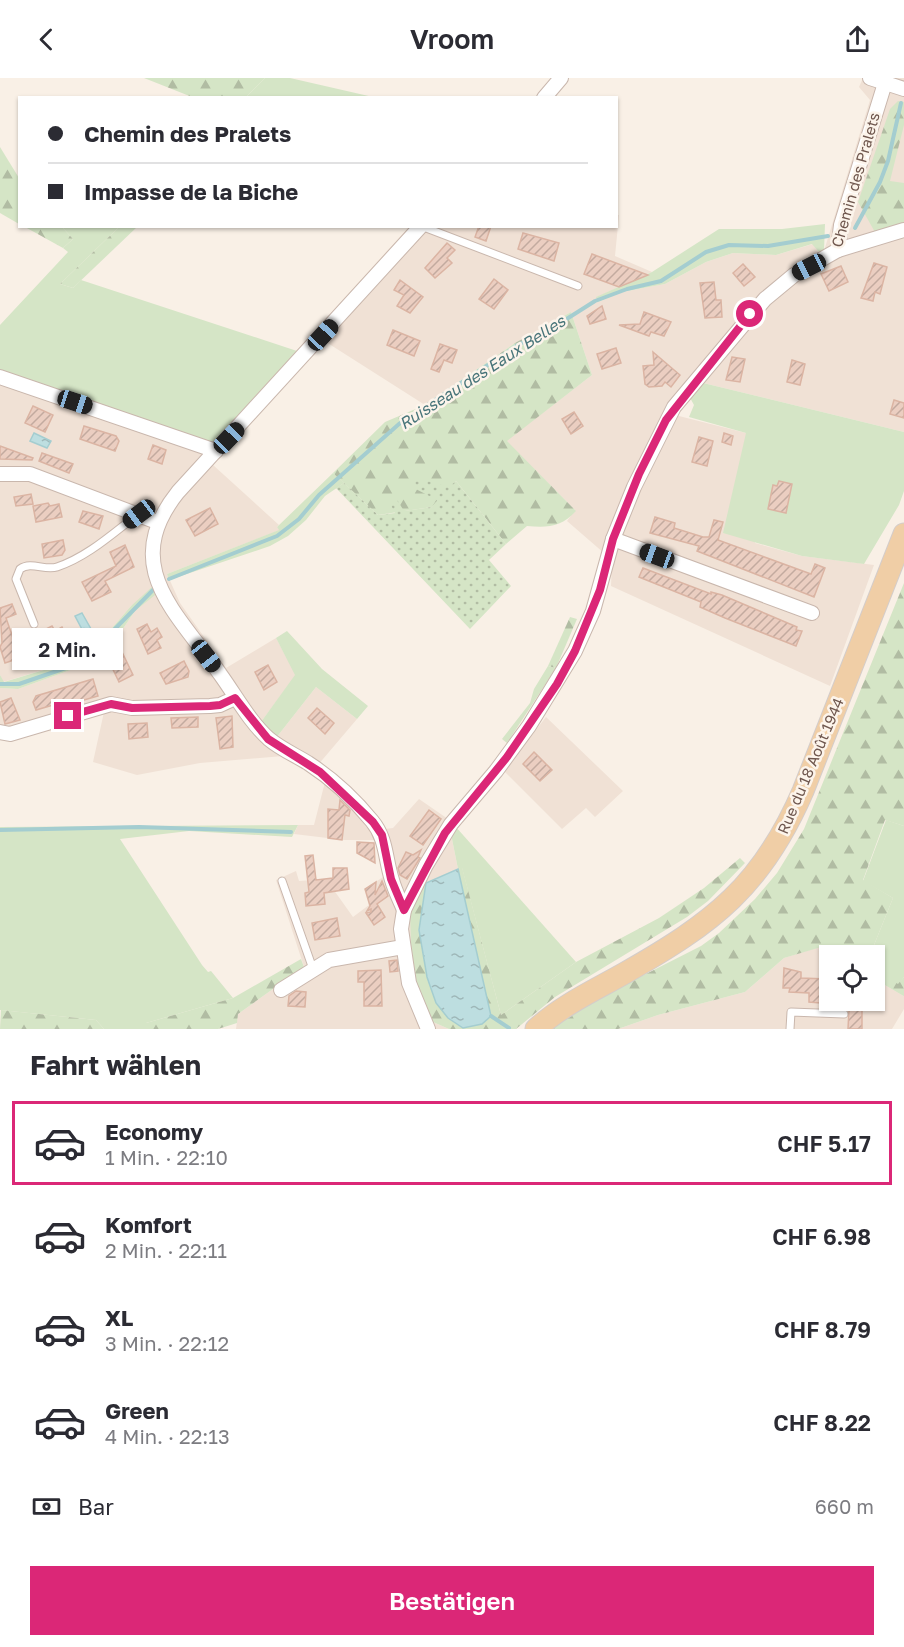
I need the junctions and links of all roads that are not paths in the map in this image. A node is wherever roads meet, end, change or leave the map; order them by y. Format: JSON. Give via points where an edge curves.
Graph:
{"nodes":[{"id":1,"x":561,"y":78,"type":"edge"},
{"id":2,"x":870,"y":78,"type":"edge"},
{"id":3,"x":885,"y":83,"type":"junction"},
{"id":4,"x":904,"y":89,"type":"edge"},
{"id":5,"x":546,"y":96,"type":"edge"},
{"id":6,"x":419,"y":228,"type":"edge"},
{"id":7,"x":426,"y":228,"type":"edge"},
{"id":8,"x":904,"y":230,"type":"edge"},
{"id":9,"x":838,"y":250,"type":"junction"},
{"id":10,"x":578,"y":286,"type":"dead end"},
{"id":11,"x":0,"y":377,"type":"edge"},
{"id":12,"x":216,"y":451,"type":"junction"},
{"id":13,"x":0,"y":474,"type":"edge"},
{"id":14,"x":139,"y":514,"type":"junction"},
{"id":15,"x":157,"y":522,"type":"junction"},
{"id":16,"x":904,"y":534,"type":"edge"},
{"id":17,"x":613,"y":539,"type":"junction"},
{"id":18,"x":812,"y":613,"type":"dead end"},
{"id":19,"x":34,"y":624,"type":"dead end"},
{"id":20,"x":235,"y":698,"type":"junction"},
{"id":21,"x":0,"y":732,"type":"edge"},
{"id":22,"x":282,"y":881,"type":"dead end"},
{"id":23,"x":404,"y":910,"type":"junction"},
{"id":24,"x":403,"y":947,"type":"junction"},
{"id":25,"x":313,"y":969,"type":"junction"},
{"id":26,"x":281,"y":990,"type":"dead end"},
{"id":27,"x":844,"y":1014,"type":"dead end"},
{"id":28,"x":428,"y":1029,"type":"edge"},
{"id":29,"x":536,"y":1029,"type":"edge"},
{"id":30,"x":790,"y":1029,"type":"edge"}],
"edges":[{"from":1,"to":5,"type":"street"},
{"from":2,"to":3,"type":"street"},
{"from":3,"to":4,"type":"street"},
{"from":3,"to":9,"type":"street","name":"Chemin des Pralets","via":[[841,225]]},
{"from":6,"to":12,"type":"street"},
{"from":7,"to":10,"type":"lane"},
{"from":8,"to":9,"type":"street"},
{"from":9,"to":17,"type":"street","name":"Chemin des Pralets","via":[[794,275],[765,299],[674,407],[649,453]]},
{"from":11,"to":12,"type":"street"},
{"from":12,"to":15,"type":"street","via":[[178,492]]},
{"from":13,"to":14,"type":"street","via":[[30,474]]},
{"from":14,"to":15,"type":"street"},
{"from":14,"to":19,"type":"lane","via":[[72,561],[56,568],[20,569],[16,579]]},
{"from":15,"to":20,"type":"street","via":[[152,550],[165,599]]},
{"from":16,"to":29,"type":"main road","name":"Rue du 18 Août 1944","via":[[803,791],[768,859],[733,900],[699,928],[568,1005]]},
{"from":17,"to":18,"type":"street"},
{"from":17,"to":23,"type":"street","name":"Chemin des Pralets","via":[[593,611],[557,684],[507,757],[445,833]]},
{"from":20,"to":21,"type":"street","via":[[210,706],[132,708],[111,704],[10,734]]},
{"from":20,"to":23,"type":"street","via":[[268,739],[320,772],[373,822],[382,835],[391,879]]},
{"from":22,"to":25,"type":"lane"},
{"from":23,"to":24,"type":"street","name":"Chemin des Pralets"},
{"from":24,"to":25,"type":"street","via":[[342,957]]},
{"from":24,"to":28,"type":"street","name":"Chemin des Pralets","via":[[409,983]]},
{"from":25,"to":26,"type":"street"},
{"from":27,"to":30,"type":"lane","via":[[791,1012]]}]}
